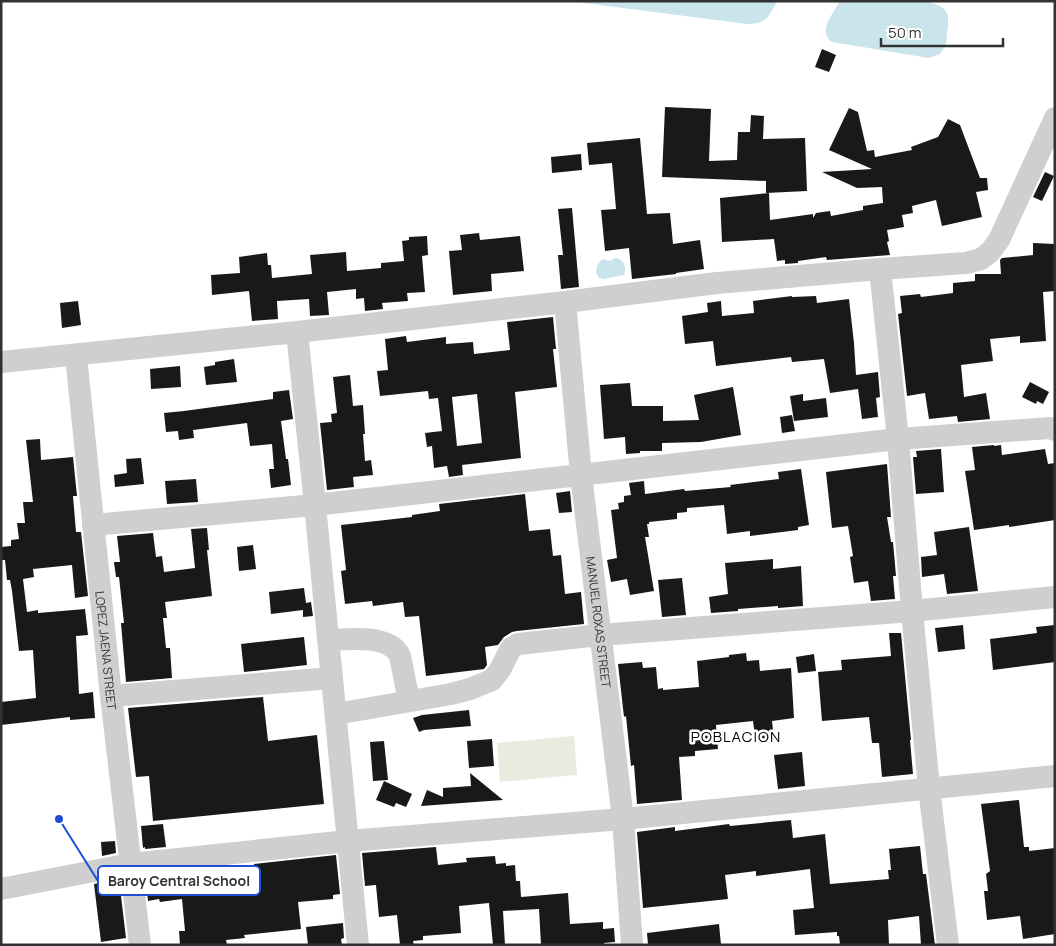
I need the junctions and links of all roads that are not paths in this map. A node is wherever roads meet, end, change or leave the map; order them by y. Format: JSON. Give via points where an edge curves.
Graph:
{"nodes":[{"id":1,"x":1054,"y":119,"type":"edge"},
{"id":2,"x":880,"y":269,"type":"junction"},
{"id":3,"x":565,"y":302,"type":"junction"},
{"id":4,"x":296,"y":332,"type":"junction"},
{"id":5,"x":76,"y":356,"type":"junction"},
{"id":6,"x":1,"y":362,"type":"edge"},
{"id":7,"x":1055,"y":430,"type":"edge"},
{"id":8,"x":898,"y":440,"type":"junction"},
{"id":9,"x":581,"y":475,"type":"junction"},
{"id":10,"x":315,"y":505,"type":"junction"},
{"id":11,"x":94,"y":525,"type":"junction"},
{"id":12,"x":1055,"y":597,"type":"edge"},
{"id":13,"x":912,"y":611,"type":"junction"},
{"id":14,"x":600,"y":635,"type":"junction"},
{"id":15,"x":329,"y":640,"type":"junction"},
{"id":16,"x":332,"y":678,"type":"junction"},
{"id":17,"x":111,"y":696,"type":"junction"},
{"id":18,"x":409,"y":701,"type":"junction"},
{"id":19,"x":336,"y":714,"type":"junction"},
{"id":20,"x":1055,"y":776,"type":"edge"},
{"id":21,"x":929,"y":788,"type":"junction"},
{"id":22,"x":623,"y":819,"type":"junction"},
{"id":23,"x":348,"y":841,"type":"junction"},
{"id":24,"x":130,"y":864,"type":"junction"},
{"id":25,"x":1,"y":889,"type":"edge"},
{"id":26,"x":140,"y":945,"type":"edge"},
{"id":27,"x":358,"y":945,"type":"edge"},
{"id":28,"x":632,"y":945,"type":"edge"},
{"id":29,"x":948,"y":945,"type":"edge"}],
"edges":[{"from":1,"to":2,"type":"street","via":[[999,240],[981,260]]},
{"from":2,"to":3,"type":"street","via":[[717,283]]},
{"from":2,"to":8,"type":"street"},
{"from":3,"to":4,"type":"street"},
{"from":3,"to":9,"type":"street","name":"MANUEL ROXAS STREET"},
{"from":4,"to":5,"type":"street"},
{"from":4,"to":10,"type":"street"},
{"from":5,"to":6,"type":"street"},
{"from":5,"to":11,"type":"street","name":"LOPEZ JAENA STREET"},
{"from":7,"to":8,"type":"street"},
{"from":8,"to":9,"type":"street"},
{"from":8,"to":13,"type":"street"},
{"from":9,"to":10,"type":"street"},
{"from":9,"to":14,"type":"street","name":"MANUEL ROXAS STREET"},
{"from":10,"to":11,"type":"street"},
{"from":10,"to":15,"type":"street"},
{"from":11,"to":17,"type":"street","name":"LOPEZ JAENA STREET"},
{"from":12,"to":13,"type":"street"},
{"from":13,"to":14,"type":"street"},
{"from":13,"to":21,"type":"street"},
{"from":14,"to":18,"type":"street","via":[[518,644],[511,648],[492,680],[470,689]]},
{"from":14,"to":22,"type":"street","name":"MANUEL ROXAS STREET"},
{"from":15,"to":16,"type":"street"},
{"from":15,"to":18,"type":"street","via":[[363,638],[383,642],[398,650]]},
{"from":16,"to":17,"type":"street"},
{"from":16,"to":19,"type":"street"},
{"from":17,"to":24,"type":"street","name":"LOPEZ JAENA STREET"},
{"from":18,"to":19,"type":"street"},
{"from":19,"to":23,"type":"street"},
{"from":20,"to":21,"type":"street"},
{"from":21,"to":22,"type":"street"},
{"from":21,"to":29,"type":"street"},
{"from":22,"to":23,"type":"street"},
{"from":22,"to":28,"type":"street","name":"MANUEL ROXAS STREET"},
{"from":23,"to":24,"type":"street"},
{"from":23,"to":27,"type":"street"},
{"from":24,"to":25,"type":"street"},
{"from":24,"to":26,"type":"street","name":"LOPEZ JAENA STREET"}]}
